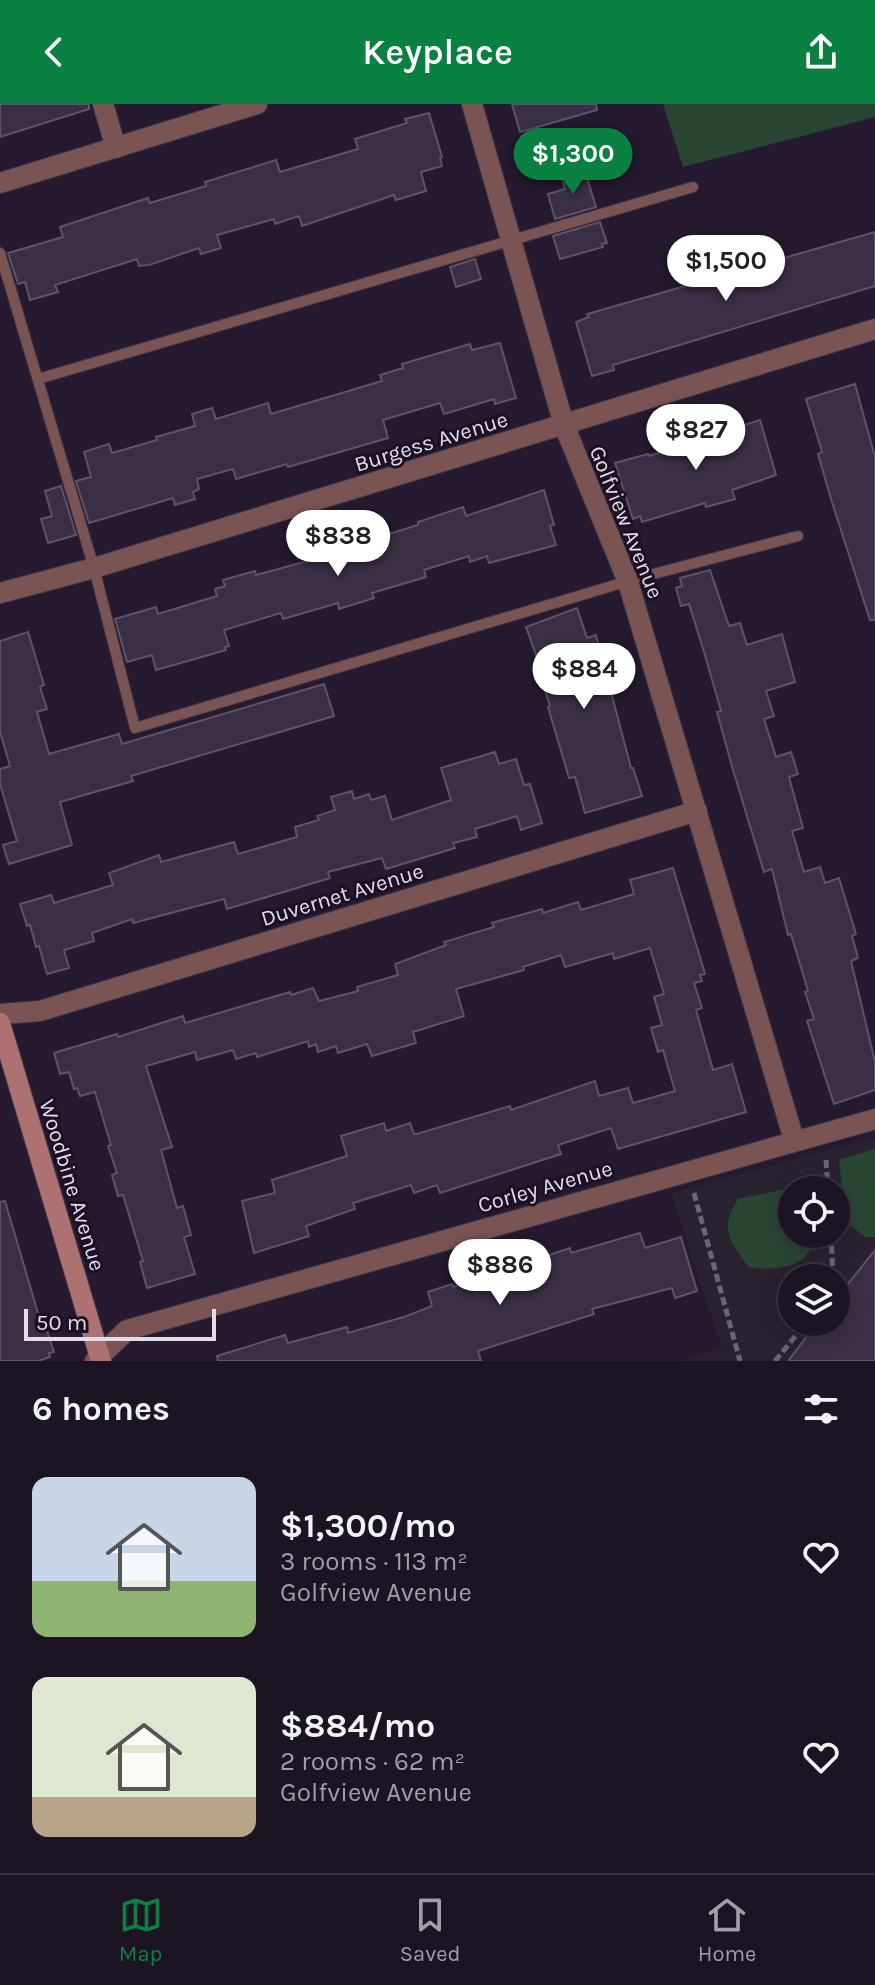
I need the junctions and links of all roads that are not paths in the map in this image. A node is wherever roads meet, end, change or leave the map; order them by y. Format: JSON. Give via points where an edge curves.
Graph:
{"nodes":[{"id":1,"x":103,"y":104,"type":"edge"},
{"id":2,"x":257,"y":104,"type":"edge"},
{"id":3,"x":472,"y":104,"type":"edge"},
{"id":4,"x":116,"y":148,"type":"junction"},
{"id":5,"x":0,"y":183,"type":"edge"},
{"id":6,"x":693,"y":187,"type":"dead end"},
{"id":7,"x":511,"y":239,"type":"junction"},
{"id":8,"x":0,"y":253,"type":"edge"},
{"id":9,"x":875,"y":329,"type":"edge"},
{"id":10,"x":38,"y":379,"type":"junction"},
{"id":11,"x":564,"y":425,"type":"junction"},
{"id":12,"x":798,"y":536,"type":"dead end"},
{"id":13,"x":94,"y":568,"type":"junction"},
{"id":14,"x":628,"y":582,"type":"junction"},
{"id":15,"x":0,"y":593,"type":"edge"},
{"id":16,"x":697,"y":811,"type":"junction"},
{"id":17,"x":0,"y":1014,"type":"edge"},
{"id":18,"x":0,"y":1023,"type":"edge"},
{"id":19,"x":875,"y":1119,"type":"edge"},
{"id":20,"x":794,"y":1140,"type":"junction"},
{"id":21,"x":99,"y":1360,"type":"edge"}],
"edges":[{"from":1,"to":4,"type":"street"},
{"from":2,"to":4,"type":"street"},
{"from":3,"to":7,"type":"street","name":"Golfview Avenue"},
{"from":4,"to":5,"type":"street"},
{"from":6,"to":7,"type":"lane"},
{"from":7,"to":10,"type":"lane"},
{"from":7,"to":11,"type":"street","name":"Golfview Avenue"},
{"from":8,"to":10,"type":"lane"},
{"from":9,"to":11,"type":"street","name":"Burgess Avenue"},
{"from":10,"to":13,"type":"lane"},
{"from":11,"to":13,"type":"street","name":"Burgess Avenue"},
{"from":11,"to":14,"type":"street","name":"Golfview Avenue"},
{"from":12,"to":14,"type":"lane"},
{"from":13,"to":14,"type":"lane","via":[[135,728]]},
{"from":13,"to":15,"type":"street","name":"Burgess Avenue"},
{"from":14,"to":16,"type":"street","name":"Golfview Avenue"},
{"from":16,"to":17,"type":"street","name":"Duvernet Avenue","via":[[40,1011]]},
{"from":16,"to":20,"type":"street","name":"Golfview Avenue"},
{"from":18,"to":21,"type":"main road","name":"Woodbine Avenue"},
{"from":19,"to":20,"type":"street","name":"Corley Avenue"},
{"from":20,"to":21,"type":"street","name":"Corley Avenue","via":[[127,1330]]}]}
